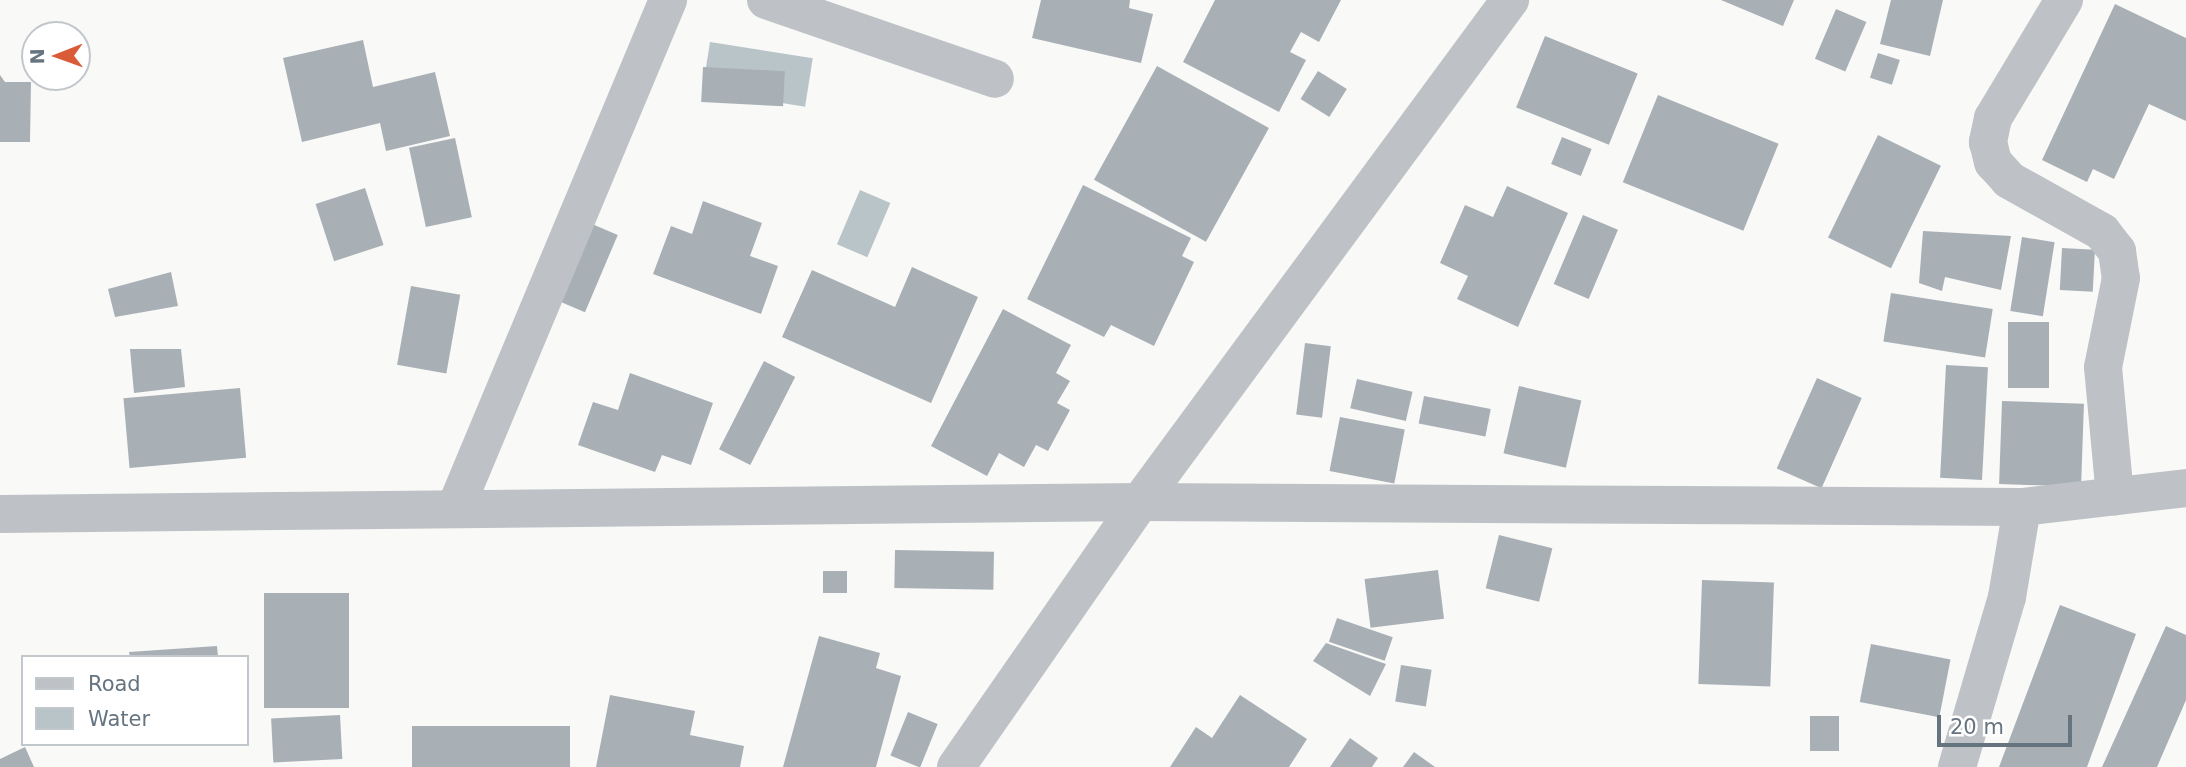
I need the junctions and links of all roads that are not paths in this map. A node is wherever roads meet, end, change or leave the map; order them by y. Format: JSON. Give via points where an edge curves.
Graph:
{"nodes":[{"id":1,"x":668,"y":0,"type":"edge"},
{"id":2,"x":766,"y":0,"type":"edge"},
{"id":3,"x":1510,"y":0,"type":"edge"},
{"id":4,"x":2064,"y":0,"type":"edge"},
{"id":5,"x":995,"y":79,"type":"dead end"},
{"id":6,"x":2186,"y":488,"type":"edge"},
{"id":7,"x":2115,"y":496,"type":"junction"},
{"id":8,"x":1140,"y":502,"type":"junction"},
{"id":9,"x":2022,"y":507,"type":"junction"},
{"id":10,"x":455,"y":509,"type":"junction"},
{"id":11,"x":0,"y":514,"type":"edge"},
{"id":12,"x":956,"y":767,"type":"edge"},
{"id":13,"x":1957,"y":767,"type":"edge"}],
"edges":[{"from":1,"to":10,"type":"street"},
{"from":2,"to":5,"type":"street"},
{"from":3,"to":8,"type":"street"},
{"from":4,"to":7,"type":"street","via":[[1993,118],[1988,142],[1993,162],[2009,180],[2102,232],[2117,251],[2120,278],[2103,367]]},
{"from":6,"to":7,"type":"street"},
{"from":7,"to":9,"type":"street"},
{"from":8,"to":9,"type":"street"},
{"from":8,"to":10,"type":"street"},
{"from":8,"to":12,"type":"street"},
{"from":9,"to":13,"type":"street","via":[[2007,597]]},
{"from":10,"to":11,"type":"street"}]}
